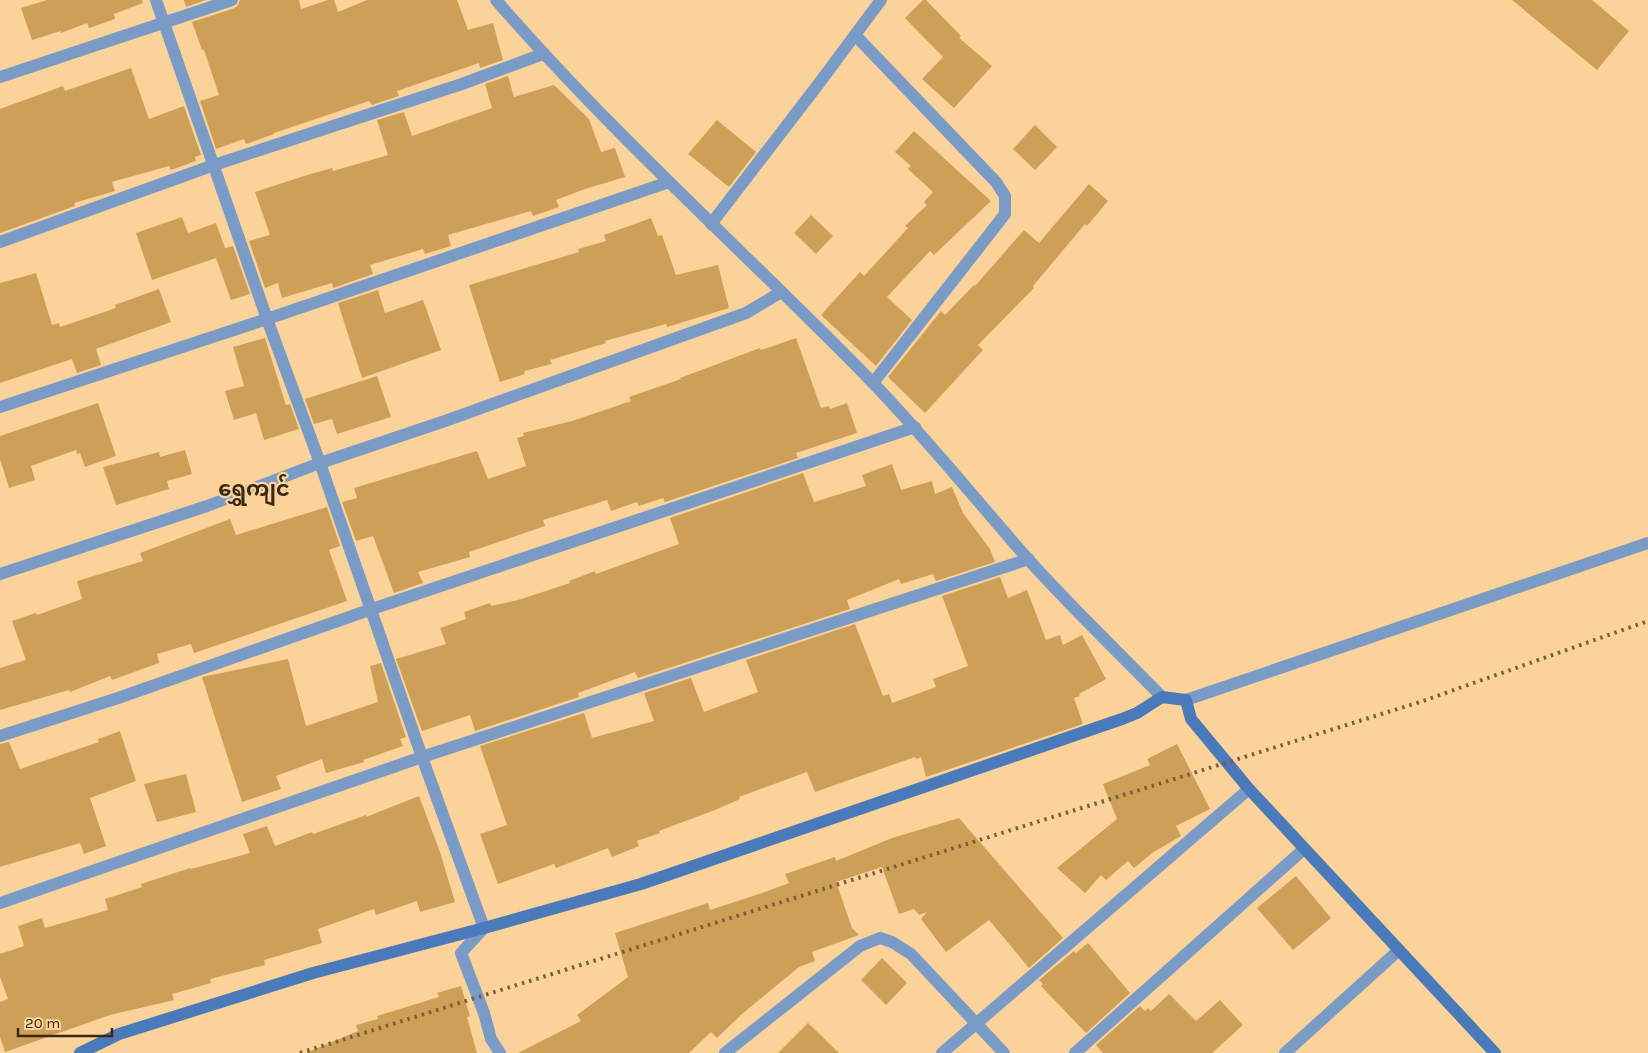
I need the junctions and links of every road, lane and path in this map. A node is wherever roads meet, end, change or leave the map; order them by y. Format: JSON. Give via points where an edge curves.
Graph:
{"nodes":[{"id":1,"x":156,"y":0,"type":"edge"},
{"id":2,"x":232,"y":0,"type":"edge"},
{"id":3,"x":496,"y":0,"type":"edge"},
{"id":4,"x":880,"y":0,"type":"edge"},
{"id":5,"x":164,"y":24,"type":"junction"},
{"id":6,"x":855,"y":35,"type":"junction"},
{"id":7,"x":543,"y":54,"type":"junction"},
{"id":8,"x":0,"y":78,"type":"edge"},
{"id":9,"x":214,"y":165,"type":"junction"},
{"id":10,"x":669,"y":182,"type":"junction"},
{"id":11,"x":711,"y":224,"type":"junction"},
{"id":12,"x":0,"y":242,"type":"edge"},
{"id":13,"x":782,"y":292,"type":"junction"},
{"id":14,"x":267,"y":319,"type":"junction"},
{"id":15,"x":873,"y":383,"type":"junction"},
{"id":16,"x":0,"y":407,"type":"edge"},
{"id":17,"x":915,"y":427,"type":"junction"},
{"id":18,"x":320,"y":463,"type":"junction"},
{"id":19,"x":1648,"y":543,"type":"edge"},
{"id":20,"x":1029,"y":559,"type":"junction"},
{"id":21,"x":0,"y":574,"type":"edge"},
{"id":22,"x":372,"y":609,"type":"junction"},
{"id":23,"x":1162,"y":697,"type":"junction"},
{"id":24,"x":1186,"y":700,"type":"junction"},
{"id":25,"x":0,"y":736,"type":"edge"},
{"id":26,"x":422,"y":757,"type":"junction"},
{"id":27,"x":1249,"y":789,"type":"junction"},
{"id":28,"x":1304,"y":849,"type":"junction"},
{"id":29,"x":0,"y":903,"type":"edge"},
{"id":30,"x":484,"y":928,"type":"junction"},
{"id":31,"x":1399,"y":950,"type":"junction"},
{"id":32,"x":976,"y":1023,"type":"junction"},
{"id":33,"x":80,"y":1053,"type":"edge"},
{"id":34,"x":500,"y":1053,"type":"edge"},
{"id":35,"x":725,"y":1053,"type":"edge"},
{"id":36,"x":942,"y":1053,"type":"edge"},
{"id":37,"x":1004,"y":1053,"type":"edge"},
{"id":38,"x":1074,"y":1053,"type":"edge"},
{"id":39,"x":1285,"y":1053,"type":"edge"},
{"id":40,"x":1495,"y":1053,"type":"edge"}],
"edges":[{"from":1,"to":5,"type":"street"},
{"from":2,"to":5,"type":"street"},
{"from":3,"to":7,"type":"street"},
{"from":4,"to":6,"type":"street"},
{"from":5,"to":8,"type":"street"},
{"from":5,"to":9,"type":"street"},
{"from":6,"to":11,"type":"street"},
{"from":6,"to":15,"type":"street","via":[[996,182],[1005,196],[1005,214]]},
{"from":7,"to":9,"type":"street","via":[[462,84]]},
{"from":7,"to":10,"type":"street"},
{"from":9,"to":12,"type":"street"},
{"from":9,"to":14,"type":"street"},
{"from":10,"to":11,"type":"street"},
{"from":10,"to":14,"type":"street"},
{"from":11,"to":13,"type":"street"},
{"from":13,"to":15,"type":"street"},
{"from":13,"to":18,"type":"street","via":[[746,313]]},
{"from":14,"to":16,"type":"street"},
{"from":14,"to":18,"type":"street"},
{"from":15,"to":17,"type":"street"},
{"from":17,"to":20,"type":"street"},
{"from":17,"to":22,"type":"street"},
{"from":18,"to":21,"type":"street","via":[[206,506]]},
{"from":18,"to":22,"type":"street"},
{"from":19,"to":24,"type":"street"},
{"from":20,"to":23,"type":"street"},
{"from":20,"to":26,"type":"street"},
{"from":22,"to":25,"type":"street"},
{"from":22,"to":26,"type":"street"},
{"from":23,"to":24,"type":"street"},
{"from":23,"to":30,"type":"street","via":[[1122,719],[744,850],[641,884]]},
{"from":24,"to":27,"type":"street","via":[[1191,719]]},
{"from":26,"to":29,"type":"street"},
{"from":26,"to":30,"type":"street"},
{"from":27,"to":28,"type":"street"},
{"from":27,"to":32,"type":"street"},
{"from":28,"to":31,"type":"street"},
{"from":28,"to":38,"type":"street"},
{"from":30,"to":33,"type":"street","via":[[313,973],[119,1034]]},
{"from":30,"to":34,"type":"street","via":[[461,953],[491,1039]]},
{"from":31,"to":39,"type":"street"},
{"from":31,"to":40,"type":"street"},
{"from":32,"to":35,"type":"street","via":[[911,954],[880,938],[860,946]]},
{"from":32,"to":36,"type":"street"},
{"from":32,"to":37,"type":"street"}]}
